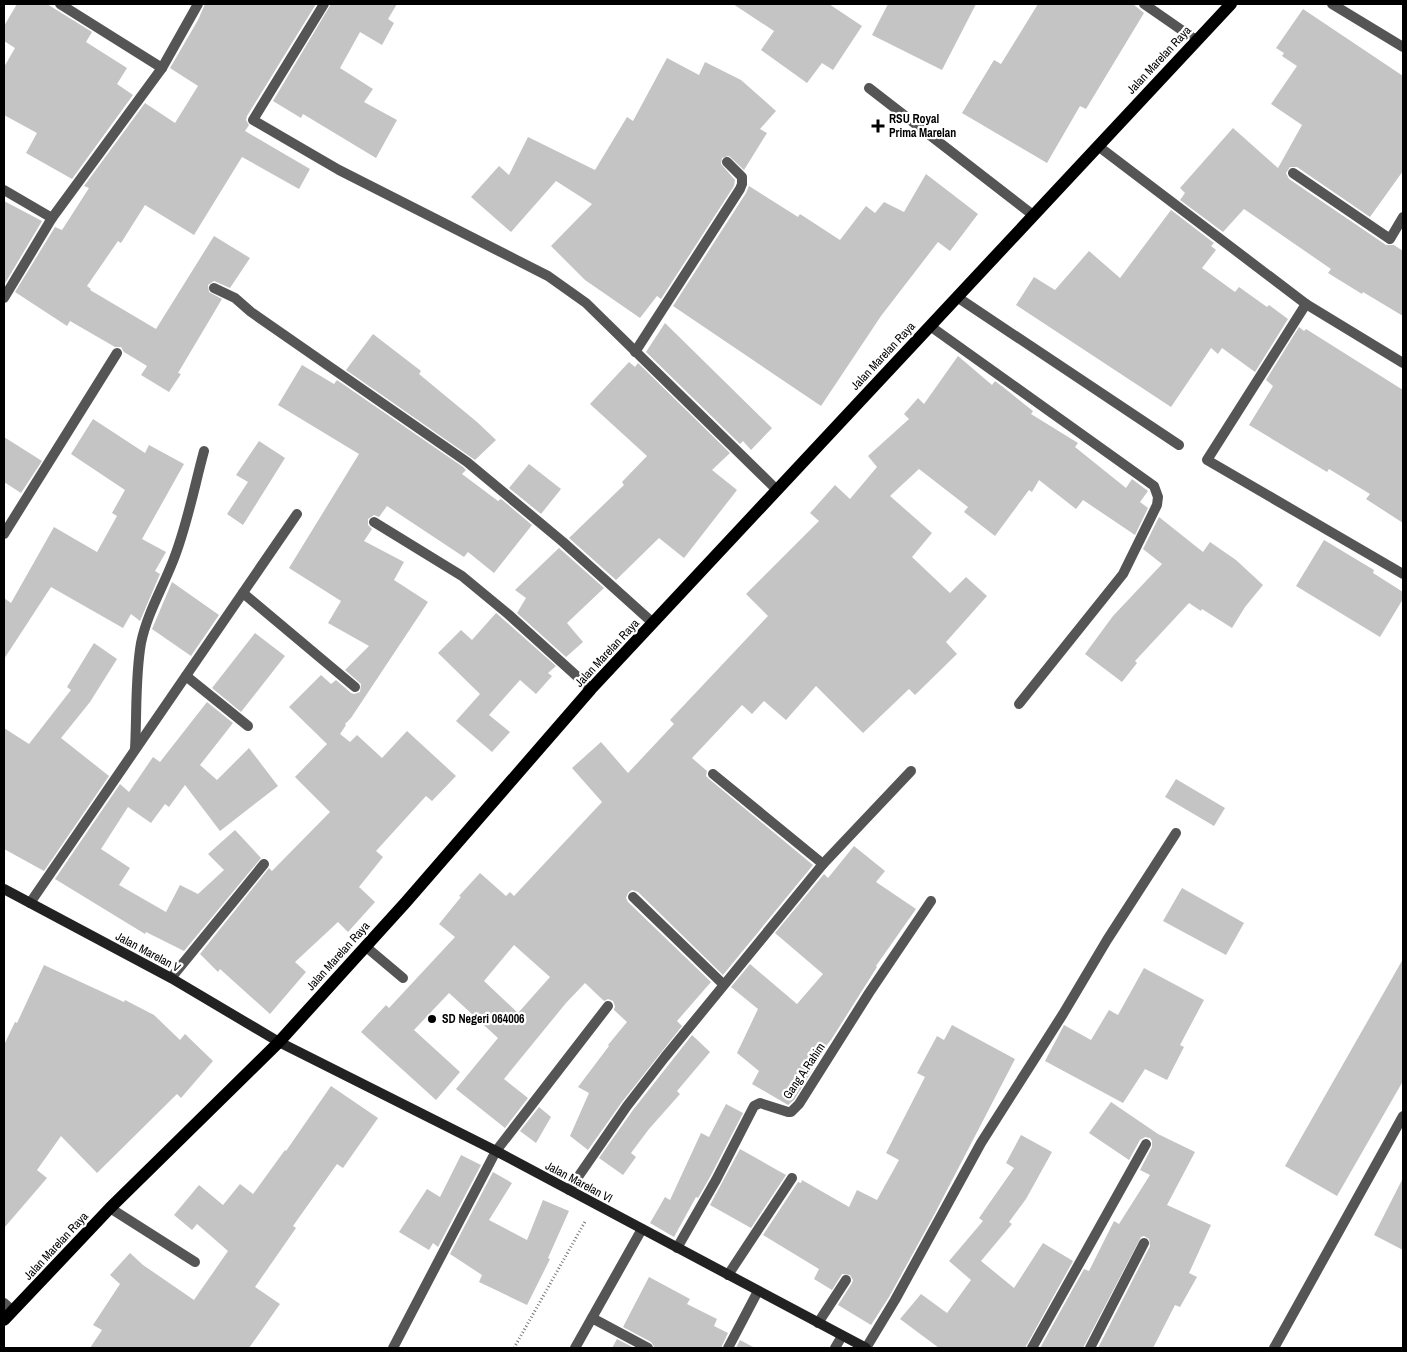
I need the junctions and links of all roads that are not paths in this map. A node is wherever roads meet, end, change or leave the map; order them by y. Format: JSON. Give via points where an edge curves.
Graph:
{"nodes":[{"id":1,"x":60,"y":4,"type":"edge"},
{"id":2,"x":198,"y":4,"type":"edge"},
{"id":3,"x":324,"y":4,"type":"edge"},
{"id":4,"x":1144,"y":4,"type":"edge"},
{"id":5,"x":1231,"y":4,"type":"edge"},
{"id":6,"x":1332,"y":4,"type":"edge"},
{"id":7,"x":1196,"y":40,"type":"junction"},
{"id":8,"x":1403,"y":47,"type":"edge"},
{"id":9,"x":162,"y":68,"type":"junction"},
{"id":10,"x":869,"y":88,"type":"dead end"},
{"id":11,"x":1098,"y":146,"type":"junction"},
{"id":12,"x":727,"y":162,"type":"dead end"},
{"id":13,"x":1293,"y":173,"type":"dead end"},
{"id":14,"x":4,"y":190,"type":"edge"},
{"id":15,"x":1033,"y":215,"type":"junction"},
{"id":16,"x":1403,"y":217,"type":"edge"},
{"id":17,"x":52,"y":218,"type":"junction"},
{"id":18,"x":214,"y":288,"type":"dead end"},
{"id":19,"x":957,"y":297,"type":"junction"},
{"id":20,"x":4,"y":298,"type":"edge"},
{"id":21,"x":1306,"y":304,"type":"junction"},
{"id":22,"x":930,"y":326,"type":"junction"},
{"id":23,"x":635,"y":352,"type":"junction"},
{"id":24,"x":118,"y":353,"type":"dead end"},
{"id":25,"x":1403,"y":363,"type":"edge"},
{"id":26,"x":1179,"y":445,"type":"dead end"},
{"id":27,"x":204,"y":451,"type":"dead end"},
{"id":28,"x":777,"y":490,"type":"junction"},
{"id":29,"x":297,"y":514,"type":"dead end"},
{"id":30,"x":374,"y":522,"type":"dead end"},
{"id":31,"x":4,"y":534,"type":"edge"},
{"id":32,"x":1403,"y":574,"type":"edge"},
{"id":33,"x":243,"y":594,"type":"junction"},
{"id":34,"x":653,"y":622,"type":"junction"},
{"id":35,"x":186,"y":676,"type":"junction"},
{"id":36,"x":355,"y":687,"type":"dead end"},
{"id":37,"x":591,"y":689,"type":"junction"},
{"id":38,"x":1019,"y":704,"type":"dead end"},
{"id":39,"x":248,"y":726,"type":"dead end"},
{"id":40,"x":135,"y":750,"type":"junction"},
{"id":41,"x":911,"y":771,"type":"dead end"},
{"id":42,"x":713,"y":774,"type":"dead end"},
{"id":43,"x":1176,"y":833,"type":"dead end"},
{"id":44,"x":264,"y":864,"type":"dead end"},
{"id":45,"x":823,"y":864,"type":"junction"},
{"id":46,"x":4,"y":889,"type":"edge"},
{"id":47,"x":633,"y":897,"type":"dead end"},
{"id":48,"x":931,"y":901,"type":"dead end"},
{"id":49,"x":30,"y":903,"type":"junction"},
{"id":50,"x":365,"y":946,"type":"junction"},
{"id":51,"x":171,"y":978,"type":"junction"},
{"id":52,"x":403,"y":978,"type":"dead end"},
{"id":53,"x":723,"y":984,"type":"junction"},
{"id":54,"x":608,"y":1006,"type":"dead end"},
{"id":55,"x":279,"y":1042,"type":"junction"},
{"id":56,"x":1403,"y":1116,"type":"edge"},
{"id":57,"x":1146,"y":1144,"type":"dead end"},
{"id":58,"x":496,"y":1152,"type":"junction"},
{"id":59,"x":792,"y":1178,"type":"dead end"},
{"id":60,"x":569,"y":1190,"type":"junction"},
{"id":61,"x":110,"y":1208,"type":"junction"},
{"id":62,"x":642,"y":1229,"type":"junction"},
{"id":63,"x":1144,"y":1243,"type":"dead end"},
{"id":64,"x":678,"y":1248,"type":"junction"},
{"id":65,"x":194,"y":1262,"type":"dead end"},
{"id":66,"x":728,"y":1276,"type":"junction"},
{"id":67,"x":846,"y":1280,"type":"dead end"},
{"id":68,"x":758,"y":1291,"type":"junction"},
{"id":69,"x":8,"y":1307,"type":"edge"},
{"id":70,"x":592,"y":1318,"type":"junction"},
{"id":71,"x":4,"y":1320,"type":"edge"},
{"id":72,"x":818,"y":1323,"type":"junction"},
{"id":73,"x":842,"y":1336,"type":"junction"},
{"id":74,"x":393,"y":1348,"type":"edge"},
{"id":75,"x":575,"y":1348,"type":"edge"},
{"id":76,"x":648,"y":1348,"type":"edge"},
{"id":77,"x":728,"y":1348,"type":"edge"},
{"id":78,"x":835,"y":1348,"type":"edge"},
{"id":79,"x":866,"y":1348,"type":"edge"},
{"id":80,"x":1032,"y":1348,"type":"edge"},
{"id":81,"x":1090,"y":1348,"type":"edge"},
{"id":82,"x":1274,"y":1348,"type":"edge"}],
"edges":[{"from":1,"to":9,"type":"street"},
{"from":2,"to":9,"type":"street"},
{"from":3,"to":23,"type":"street","via":[[253,120],[339,170],[548,276],[586,303]]},
{"from":4,"to":7,"type":"street"},
{"from":5,"to":7,"type":"main road","name":"Jalan Marelan Raya"},
{"from":6,"to":8,"type":"street"},
{"from":7,"to":11,"type":"main road","name":"Jalan Marelan Raya"},
{"from":9,"to":17,"type":"street"},
{"from":10,"to":15,"type":"street"},
{"from":11,"to":15,"type":"main road","name":"Jalan Marelan Raya"},
{"from":11,"to":21,"type":"street"},
{"from":12,"to":23,"type":"street","via":[[742,177],[740,189]]},
{"from":13,"to":16,"type":"street","via":[[1390,239]]},
{"from":14,"to":17,"type":"street"},
{"from":15,"to":19,"type":"main road","name":"Jalan Marelan Raya"},
{"from":17,"to":20,"type":"street"},
{"from":18,"to":34,"type":"street","via":[[235,298],[250,312],[467,462]]},
{"from":19,"to":22,"type":"main road","name":"Jalan Marelan Raya"},
{"from":19,"to":26,"type":"street"},
{"from":21,"to":25,"type":"street"},
{"from":21,"to":32,"type":"street","via":[[1207,460]]},
{"from":22,"to":28,"type":"main road","name":"Jalan Marelan Raya"},
{"from":22,"to":38,"type":"street","via":[[1154,486],[1158,497],[1123,574]]},
{"from":23,"to":28,"type":"street"},
{"from":24,"to":31,"type":"street"},
{"from":27,"to":40,"type":"street","via":[[186,524],[150,612],[142,641],[138,660]]},
{"from":28,"to":34,"type":"main road","name":"Jalan Marelan Raya"},
{"from":29,"to":33,"type":"street"},
{"from":30,"to":37,"type":"street","via":[[462,576]]},
{"from":33,"to":35,"type":"street"},
{"from":33,"to":36,"type":"street"},
{"from":34,"to":37,"type":"main road","name":"Jalan Marelan Raya"},
{"from":35,"to":39,"type":"street"},
{"from":35,"to":40,"type":"street"},
{"from":37,"to":50,"type":"main road","name":"Jalan Marelan Raya"},
{"from":40,"to":49,"type":"street"},
{"from":41,"to":45,"type":"street"},
{"from":42,"to":45,"type":"street"},
{"from":43,"to":79,"type":"street","via":[[981,1143]]},
{"from":44,"to":51,"type":"street"},
{"from":45,"to":53,"type":"street"},
{"from":46,"to":49,"type":"street","name":"Jalan Marelan V"},
{"from":47,"to":53,"type":"street"},
{"from":48,"to":64,"type":"street","name":"Gang A.Rahim","via":[[799,1104],[791,1112],[760,1103],[754,1106]]},
{"from":49,"to":51,"type":"street","name":"Jalan Marelan V"},
{"from":50,"to":52,"type":"street"},
{"from":50,"to":55,"type":"main road","name":"Jalan Marelan Raya"},
{"from":51,"to":55,"type":"street","name":"Jalan Marelan V"},
{"from":53,"to":60,"type":"street","via":[[627,1106]]},
{"from":54,"to":58,"type":"street"},
{"from":55,"to":58,"type":"street","name":"Jalan Marelan VI"},
{"from":55,"to":61,"type":"main road","name":"Jalan Marelan Raya"},
{"from":56,"to":82,"type":"street"},
{"from":57,"to":80,"type":"street"},
{"from":58,"to":60,"type":"street","name":"Jalan Marelan VI"},
{"from":58,"to":74,"type":"street"},
{"from":59,"to":66,"type":"street"},
{"from":60,"to":62,"type":"street","name":"Jalan Marelan VI"},
{"from":61,"to":65,"type":"street"},
{"from":61,"to":69,"type":"main road","name":"Jalan Marelan Raya"},
{"from":62,"to":64,"type":"street","name":"Jalan Marelan VI"},
{"from":62,"to":70,"type":"street"},
{"from":63,"to":81,"type":"street"},
{"from":64,"to":66,"type":"street","name":"Jalan Marelan VI"},
{"from":66,"to":68,"type":"street","name":"Jalan Marelan VI"},
{"from":67,"to":72,"type":"street"},
{"from":68,"to":72,"type":"street","name":"Jalan Marelan VI"},
{"from":68,"to":77,"type":"street"},
{"from":69,"to":71,"type":"main road","name":"Jalan Marelan Raya"},
{"from":70,"to":75,"type":"street"},
{"from":70,"to":76,"type":"street"},
{"from":72,"to":73,"type":"street","name":"Jalan Marelan VI"},
{"from":73,"to":78,"type":"street"},
{"from":73,"to":79,"type":"street","name":"Jalan Marelan VI"}]}
